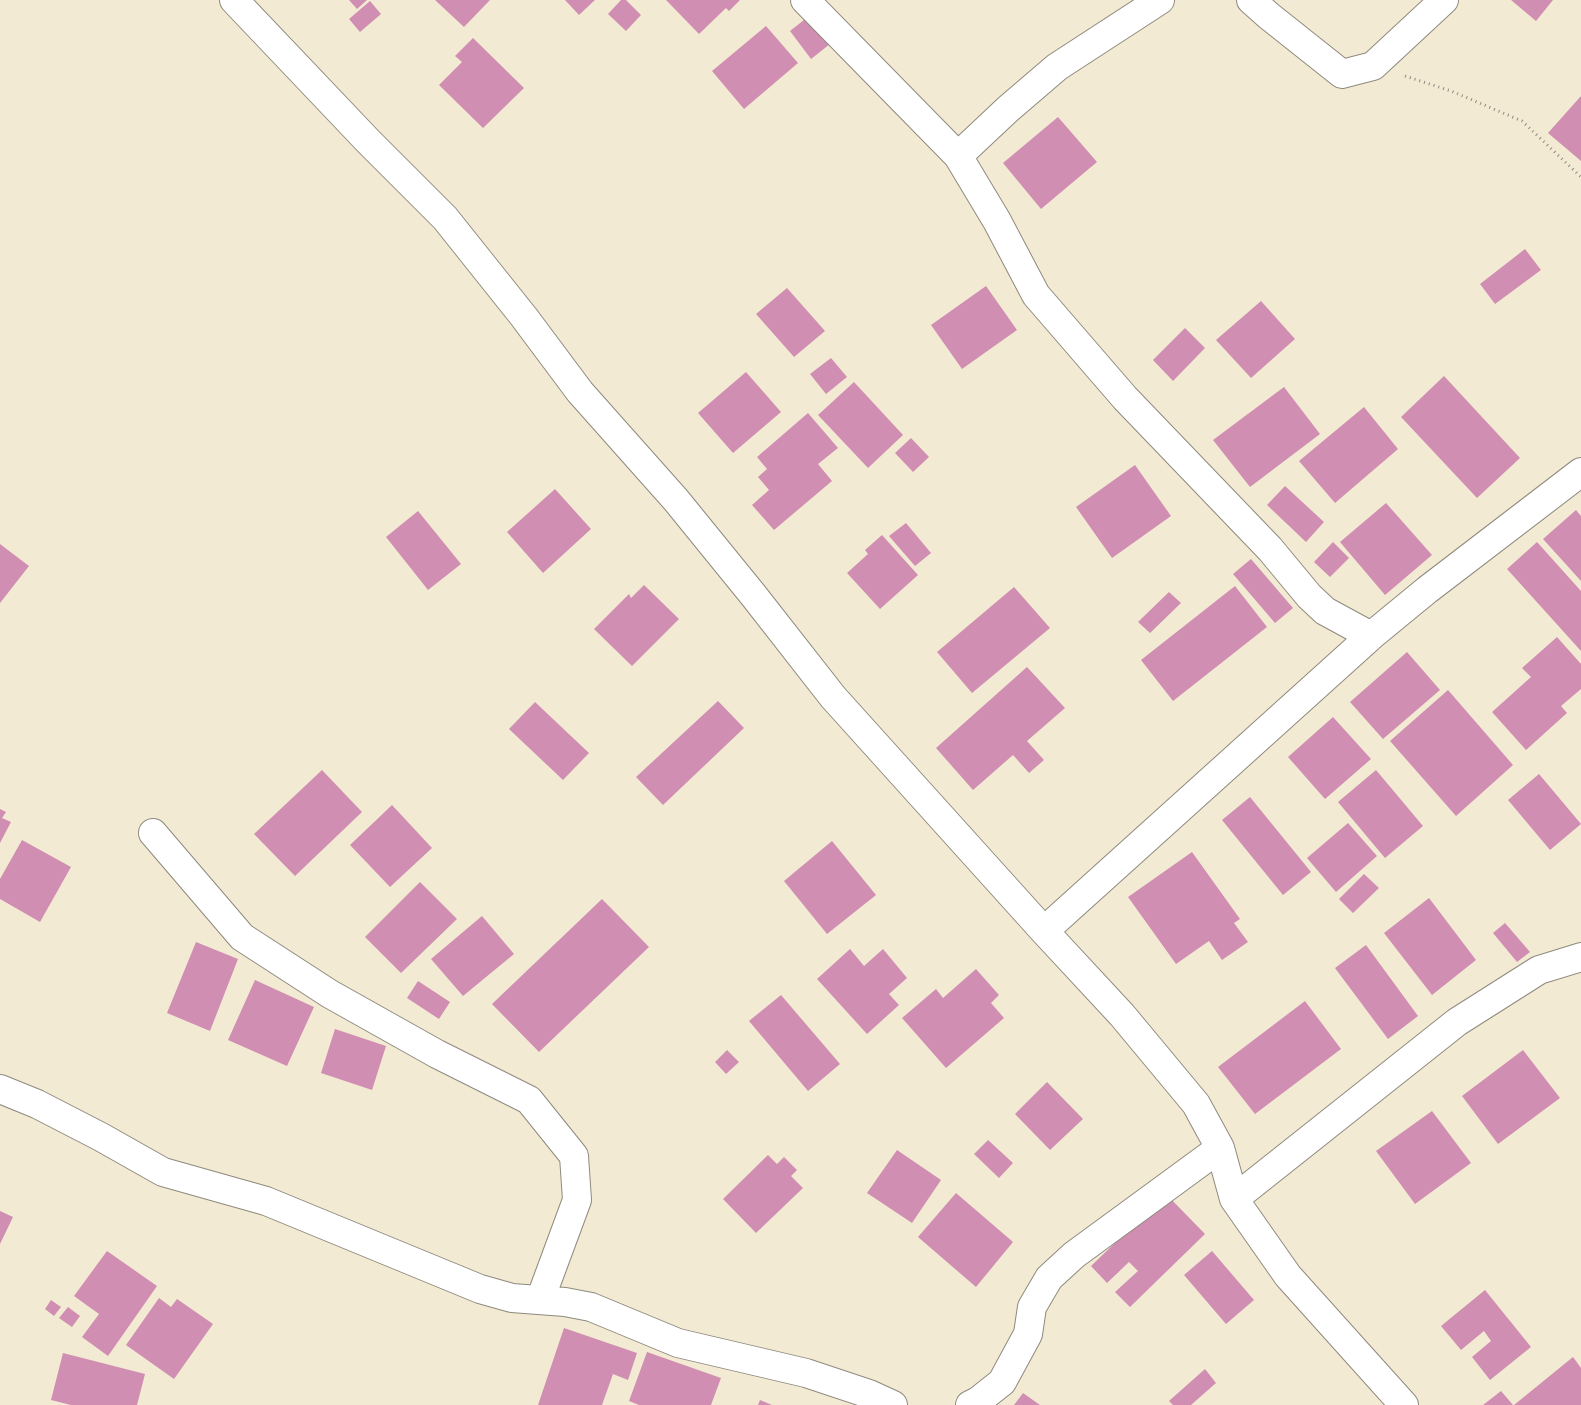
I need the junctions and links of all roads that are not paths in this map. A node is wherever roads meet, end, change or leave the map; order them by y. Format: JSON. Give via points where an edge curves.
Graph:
{"nodes":[{"id":1,"x":805,"y":0,"type":"edge"},
{"id":2,"x":1160,"y":0,"type":"edge"},
{"id":3,"x":1251,"y":0,"type":"edge"},
{"id":4,"x":1444,"y":0,"type":"edge"},
{"id":5,"x":238,"y":2,"type":"edge"},
{"id":6,"x":958,"y":156,"type":"junction"},
{"id":7,"x":1581,"y":472,"type":"edge"},
{"id":8,"x":1371,"y":636,"type":"junction"},
{"id":9,"x":153,"y":833,"type":"dead end"},
{"id":10,"x":1044,"y":931,"type":"junction"},
{"id":11,"x":1581,"y":957,"type":"edge"},
{"id":12,"x":0,"y":1090,"type":"edge"},
{"id":13,"x":1220,"y":1148,"type":"junction"},
{"id":14,"x":1234,"y":1199,"type":"junction"},
{"id":15,"x":540,"y":1300,"type":"junction"},
{"id":16,"x":893,"y":1405,"type":"edge"},
{"id":17,"x":970,"y":1405,"type":"edge"},
{"id":18,"x":1404,"y":1405,"type":"edge"}],
"edges":[{"from":1,"to":6,"type":"street"},
{"from":2,"to":6,"type":"street","via":[[1057,68]]},
{"from":3,"to":4,"type":"street","via":[[1342,74],[1373,66]]},
{"from":5,"to":10,"type":"street","via":[[445,218],[580,392],[676,500],[834,697]]},
{"from":6,"to":8,"type":"street","via":[[1036,295],[1125,398],[1270,549],[1309,596],[1325,611]]},
{"from":7,"to":8,"type":"street"},
{"from":8,"to":10,"type":"street","via":[[1355,662],[1259,750]]},
{"from":9,"to":15,"type":"street","via":[[242,937],[330,994],[437,1054],[529,1100],[574,1156],[577,1200]]},
{"from":10,"to":13,"type":"street","via":[[1122,1015],[1196,1104]]},
{"from":11,"to":14,"type":"street","via":[[1539,970],[1457,1022]]},
{"from":12,"to":15,"type":"street","via":[[37,1104],[101,1136],[163,1172],[266,1201],[480,1289],[512,1298]]},
{"from":13,"to":14,"type":"street"},
{"from":13,"to":17,"type":"street","via":[[1074,1255],[1049,1278],[1032,1307],[1028,1334],[1002,1382]]},
{"from":14,"to":18,"type":"street","via":[[1288,1276]]},
{"from":15,"to":16,"type":"street","via":[[592,1307],[678,1344],[806,1373]]}]}
